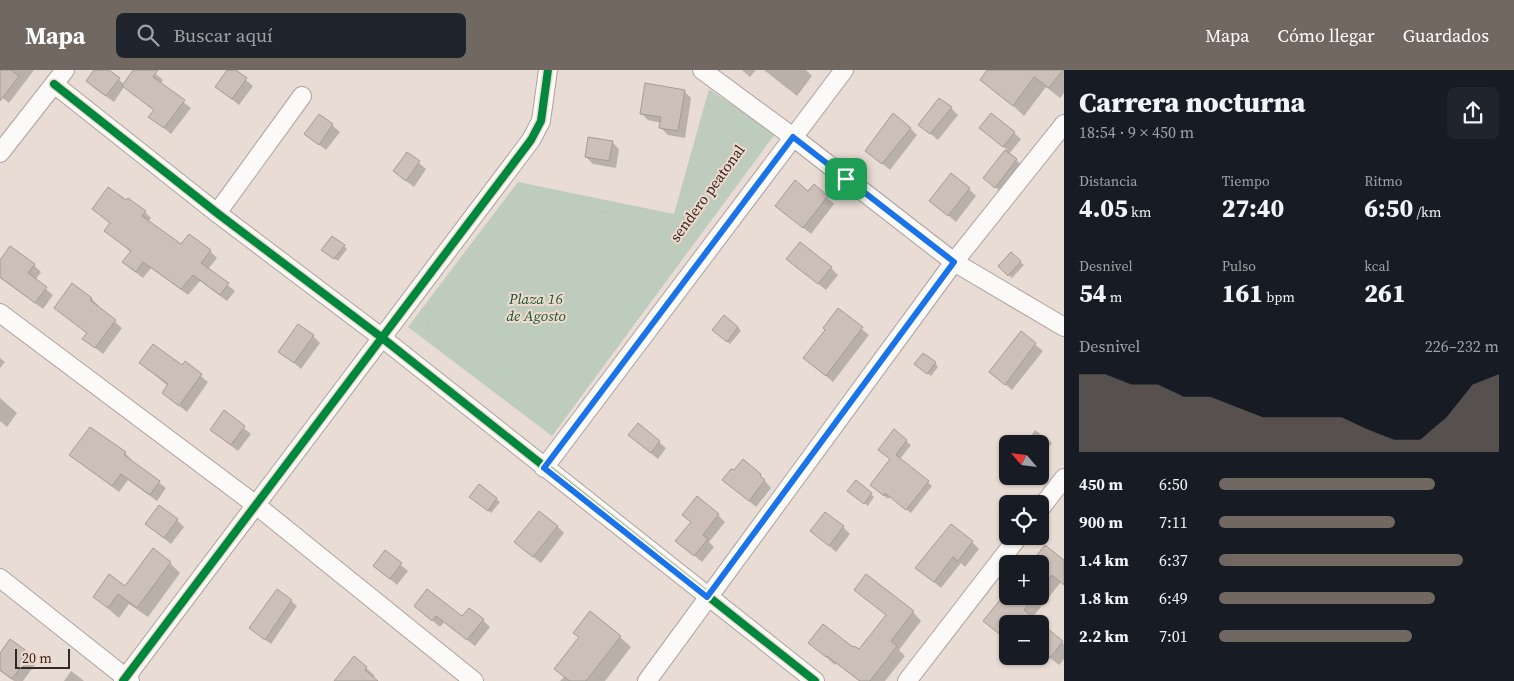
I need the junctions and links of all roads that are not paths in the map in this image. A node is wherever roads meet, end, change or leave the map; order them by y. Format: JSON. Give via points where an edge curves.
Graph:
{"nodes":[{"id":1,"x":65,"y":70,"type":"edge"},
{"id":2,"x":548,"y":70,"type":"edge"},
{"id":3,"x":702,"y":70,"type":"edge"},
{"id":4,"x":844,"y":70,"type":"edge"},
{"id":5,"x":54,"y":84,"type":"junction"},
{"id":6,"x":302,"y":96,"type":"dead end"},
{"id":7,"x":1064,"y":124,"type":"edge"},
{"id":8,"x":793,"y":137,"type":"junction"},
{"id":9,"x":0,"y":153,"type":"edge"},
{"id":10,"x":217,"y":213,"type":"junction"},
{"id":11,"x":954,"y":262,"type":"junction"},
{"id":12,"x":0,"y":313,"type":"edge"},
{"id":13,"x":1064,"y":327,"type":"edge"},
{"id":14,"x":381,"y":337,"type":"junction"},
{"id":15,"x":544,"y":468,"type":"junction"},
{"id":16,"x":1064,"y":478,"type":"edge"},
{"id":17,"x":1049,"y":497,"type":"edge"},
{"id":18,"x":256,"y":505,"type":"junction"},
{"id":19,"x":1012,"y":545,"type":"edge"},
{"id":20,"x":0,"y":578,"type":"edge"},
{"id":21,"x":707,"y":597,"type":"junction"},
{"id":22,"x":126,"y":680,"type":"edge"},
{"id":23,"x":474,"y":681,"type":"edge"},
{"id":24,"x":647,"y":681,"type":"edge"},
{"id":25,"x":814,"y":681,"type":"edge"},
{"id":26,"x":907,"y":681,"type":"edge"}],
"edges":[{"from":1,"to":5,"type":"street"},
{"from":2,"to":14,"type":"street","via":[[541,121],[531,140]]},
{"from":3,"to":8,"type":"street"},
{"from":4,"to":8,"type":"street"},
{"from":5,"to":9,"type":"street"},
{"from":5,"to":10,"type":"street"},
{"from":6,"to":10,"type":"street"},
{"from":7,"to":11,"type":"street"},
{"from":8,"to":11,"type":"street"},
{"from":8,"to":15,"type":"street"},
{"from":10,"to":14,"type":"street"},
{"from":11,"to":13,"type":"street"},
{"from":11,"to":21,"type":"street"},
{"from":12,"to":18,"type":"street"},
{"from":14,"to":15,"type":"street"},
{"from":14,"to":18,"type":"street"},
{"from":15,"to":21,"type":"street"},
{"from":16,"to":17,"type":"street"},
{"from":18,"to":22,"type":"street"},
{"from":18,"to":23,"type":"street"},
{"from":19,"to":26,"type":"street"},
{"from":20,"to":22,"type":"street"},
{"from":21,"to":24,"type":"street"},
{"from":21,"to":25,"type":"street"}]}
